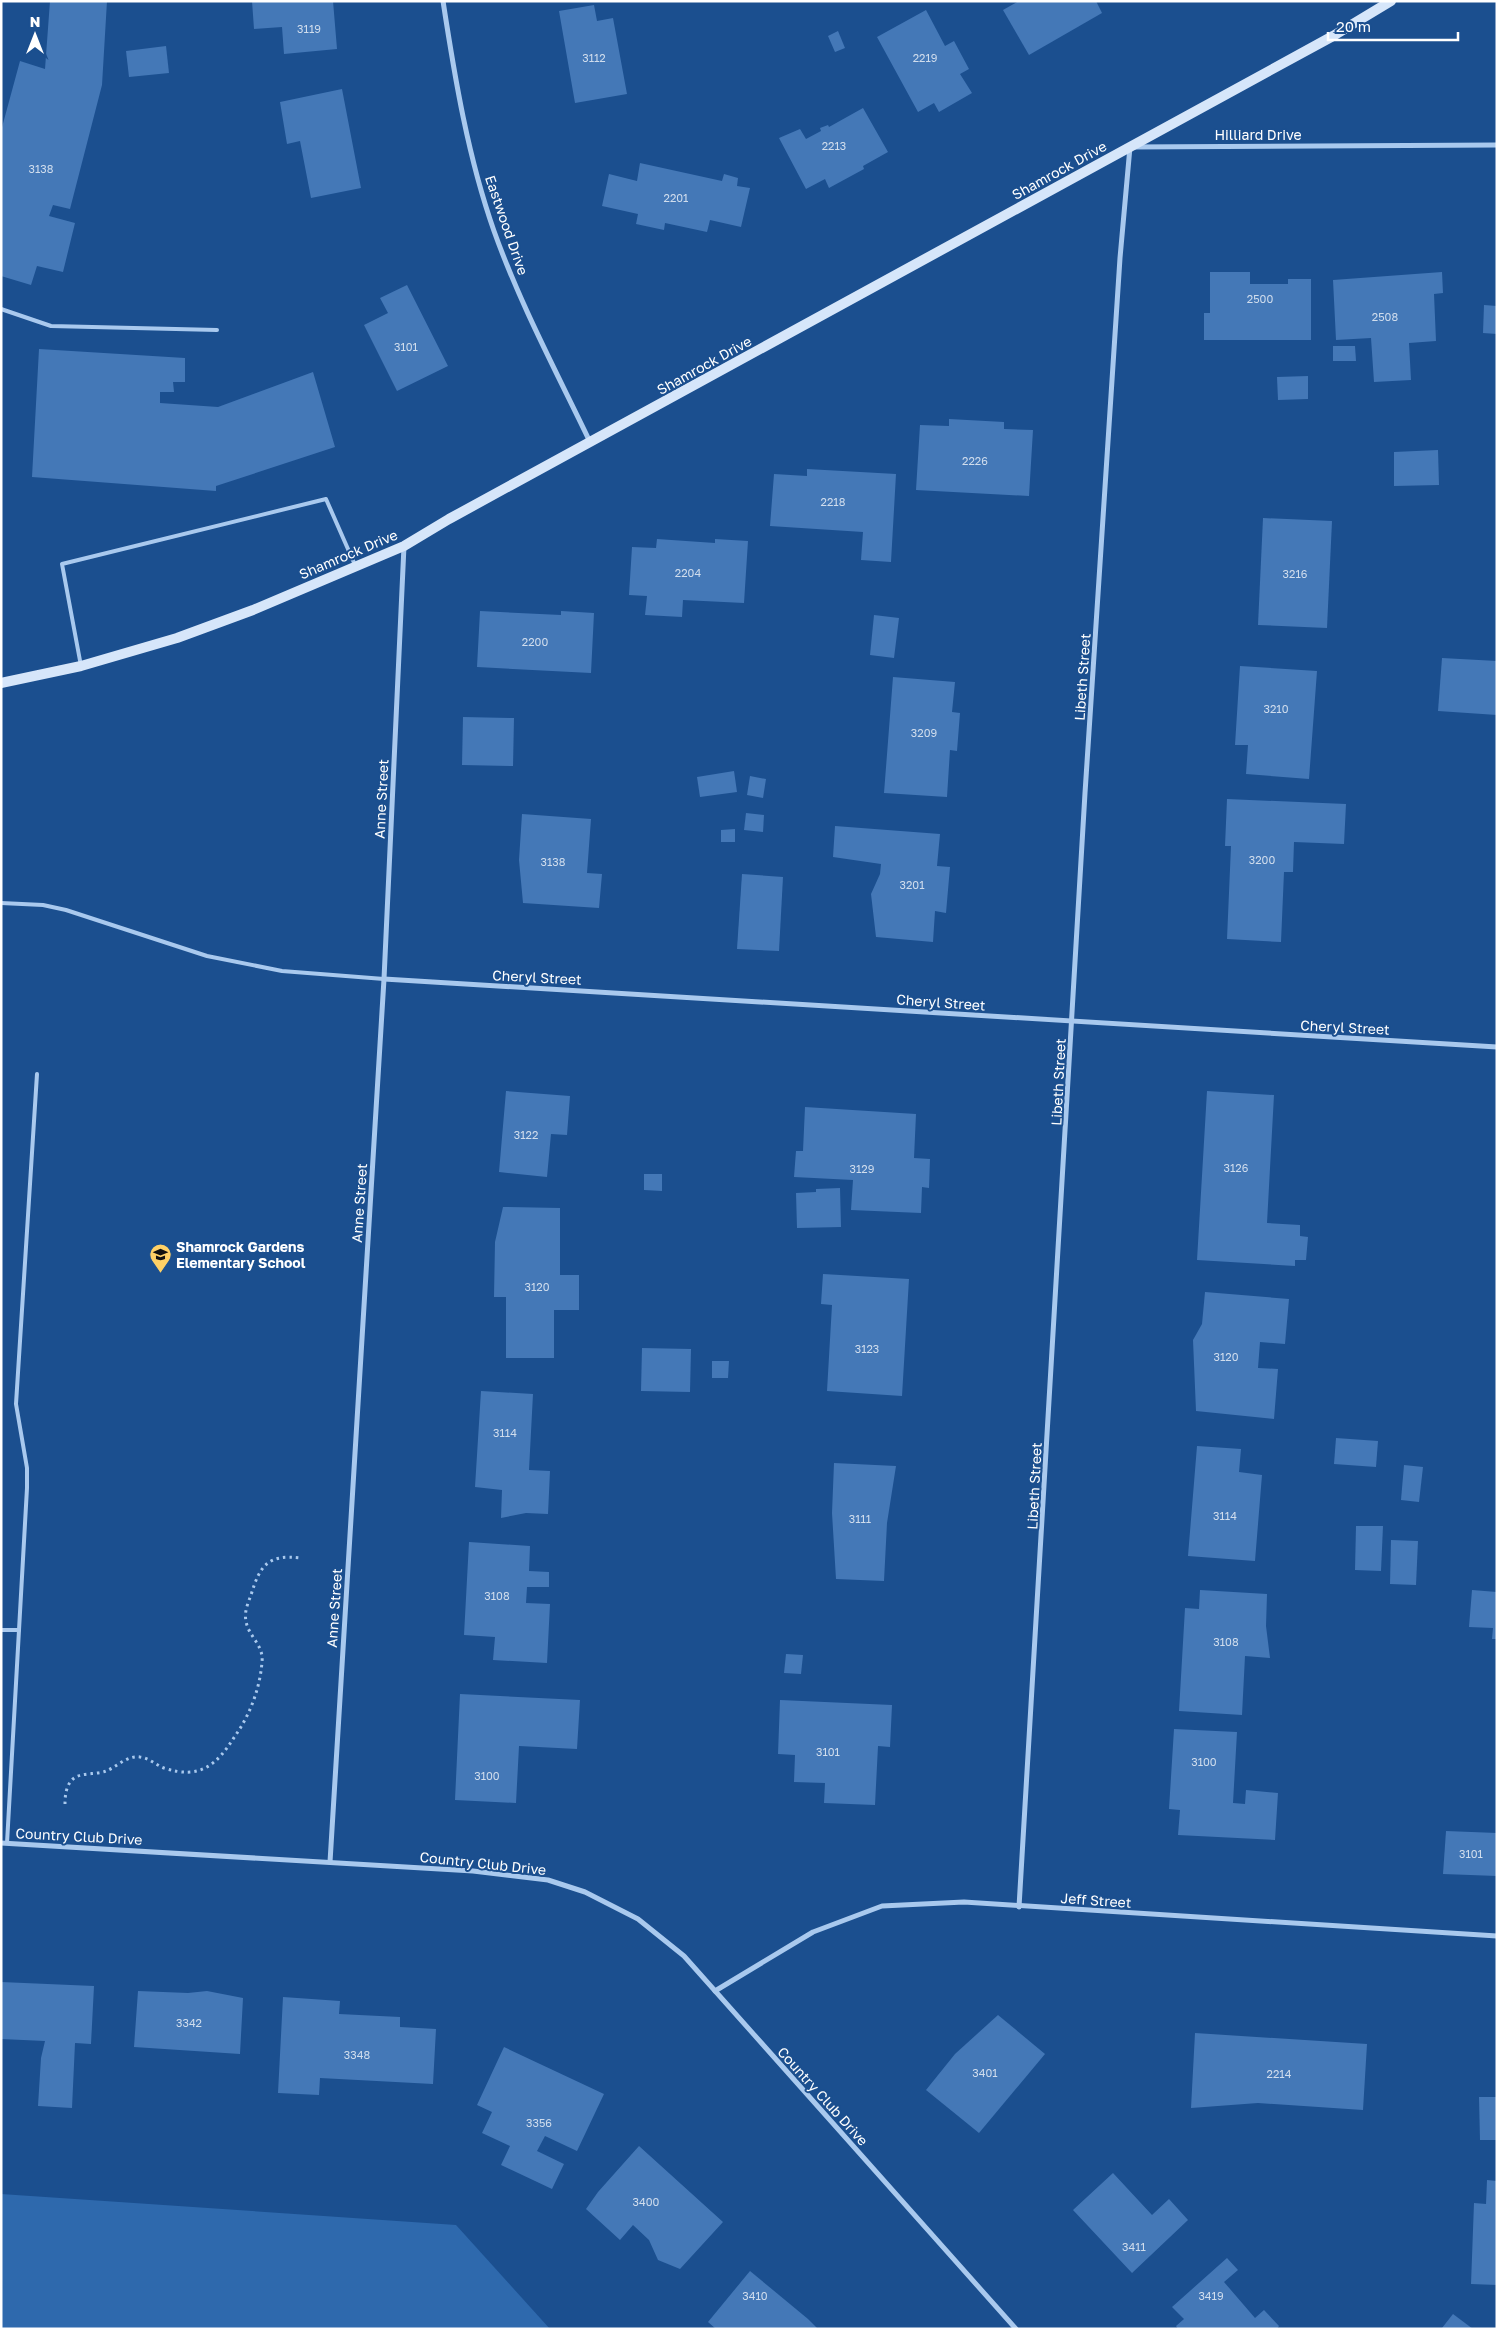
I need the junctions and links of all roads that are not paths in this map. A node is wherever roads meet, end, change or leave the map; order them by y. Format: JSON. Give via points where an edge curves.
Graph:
{"nodes":[{"id":1,"x":443,"y":1,"type":"edge"},
{"id":2,"x":1391,"y":1,"type":"edge"},
{"id":3,"x":1497,"y":145,"type":"edge"},
{"id":4,"x":1130,"y":147,"type":"junction"},
{"id":5,"x":1,"y":309,"type":"edge"},
{"id":6,"x":217,"y":330,"type":"dead end"},
{"id":7,"x":591,"y":442,"type":"junction"},
{"id":8,"x":404,"y":546,"type":"junction"},
{"id":9,"x":356,"y":566,"type":"junction"},
{"id":10,"x":81,"y":666,"type":"junction"},
{"id":11,"x":1,"y":683,"type":"edge"},
{"id":12,"x":1,"y":903,"type":"edge"},
{"id":13,"x":384,"y":979,"type":"junction"},
{"id":14,"x":1073,"y":1021,"type":"junction"},
{"id":15,"x":1497,"y":1047,"type":"edge"},
{"id":16,"x":36,"y":1074,"type":"dead end"},
{"id":17,"x":1,"y":1630,"type":"edge"},
{"id":18,"x":19,"y":1630,"type":"junction"},
{"id":19,"x":4,"y":1843,"type":"edge"},
{"id":20,"x":330,"y":1862,"type":"junction"},
{"id":21,"x":1019,"y":1907,"type":"junction"},
{"id":22,"x":1497,"y":1936,"type":"edge"},
{"id":23,"x":715,"y":1991,"type":"junction"},
{"id":24,"x":1016,"y":2329,"type":"edge"}],
"edges":[{"from":1,"to":7,"type":"street","name":"Eastwood Drive","via":[[465,130],[494,230],[516,288]]},
{"from":2,"to":4,"type":"street","name":"Shamrock Drive"},
{"from":3,"to":4,"type":"street","name":"Hilliard Drive"},
{"from":4,"to":7,"type":"street","name":"Shamrock Drive"},
{"from":4,"to":14,"type":"street","name":"Libeth Street","via":[[1120,258]]},
{"from":5,"to":6,"type":"lane","via":[[51,326]]},
{"from":7,"to":8,"type":"street","name":"Shamrock Drive"},
{"from":8,"to":9,"type":"street","name":"Shamrock Drive"},
{"from":8,"to":13,"type":"street","name":"Anne Street"},
{"from":9,"to":10,"type":"street","name":"Shamrock Drive","via":[[177,638]]},
{"from":9,"to":10,"type":"lane","via":[[326,499],[62,564]]},
{"from":10,"to":11,"type":"street","name":"Shamrock Drive"},
{"from":12,"to":13,"type":"lane","via":[[66,910],[207,956],[282,972]]},
{"from":13,"to":14,"type":"street","name":"Cheryl Street"},
{"from":13,"to":20,"type":"street","name":"Anne Street"},
{"from":14,"to":15,"type":"street","name":"Cheryl Street"},
{"from":14,"to":21,"type":"street","name":"Libeth Street"},
{"from":16,"to":18,"type":"lane","via":[[16,1404],[27,1468]]},
{"from":17,"to":18,"type":"lane"},
{"from":18,"to":19,"type":"lane"},
{"from":19,"to":20,"type":"street","name":"Country Club Drive"},
{"from":20,"to":23,"type":"street","name":"Country Club Drive","via":[[548,1880],[585,1892],[638,1919],[684,1956]]},
{"from":21,"to":22,"type":"street","name":"Jeff Street"},
{"from":21,"to":23,"type":"street","name":"Jeff Street","via":[[964,1902],[882,1906],[813,1932]]},
{"from":23,"to":24,"type":"street","name":"Country Club Drive"}]}
